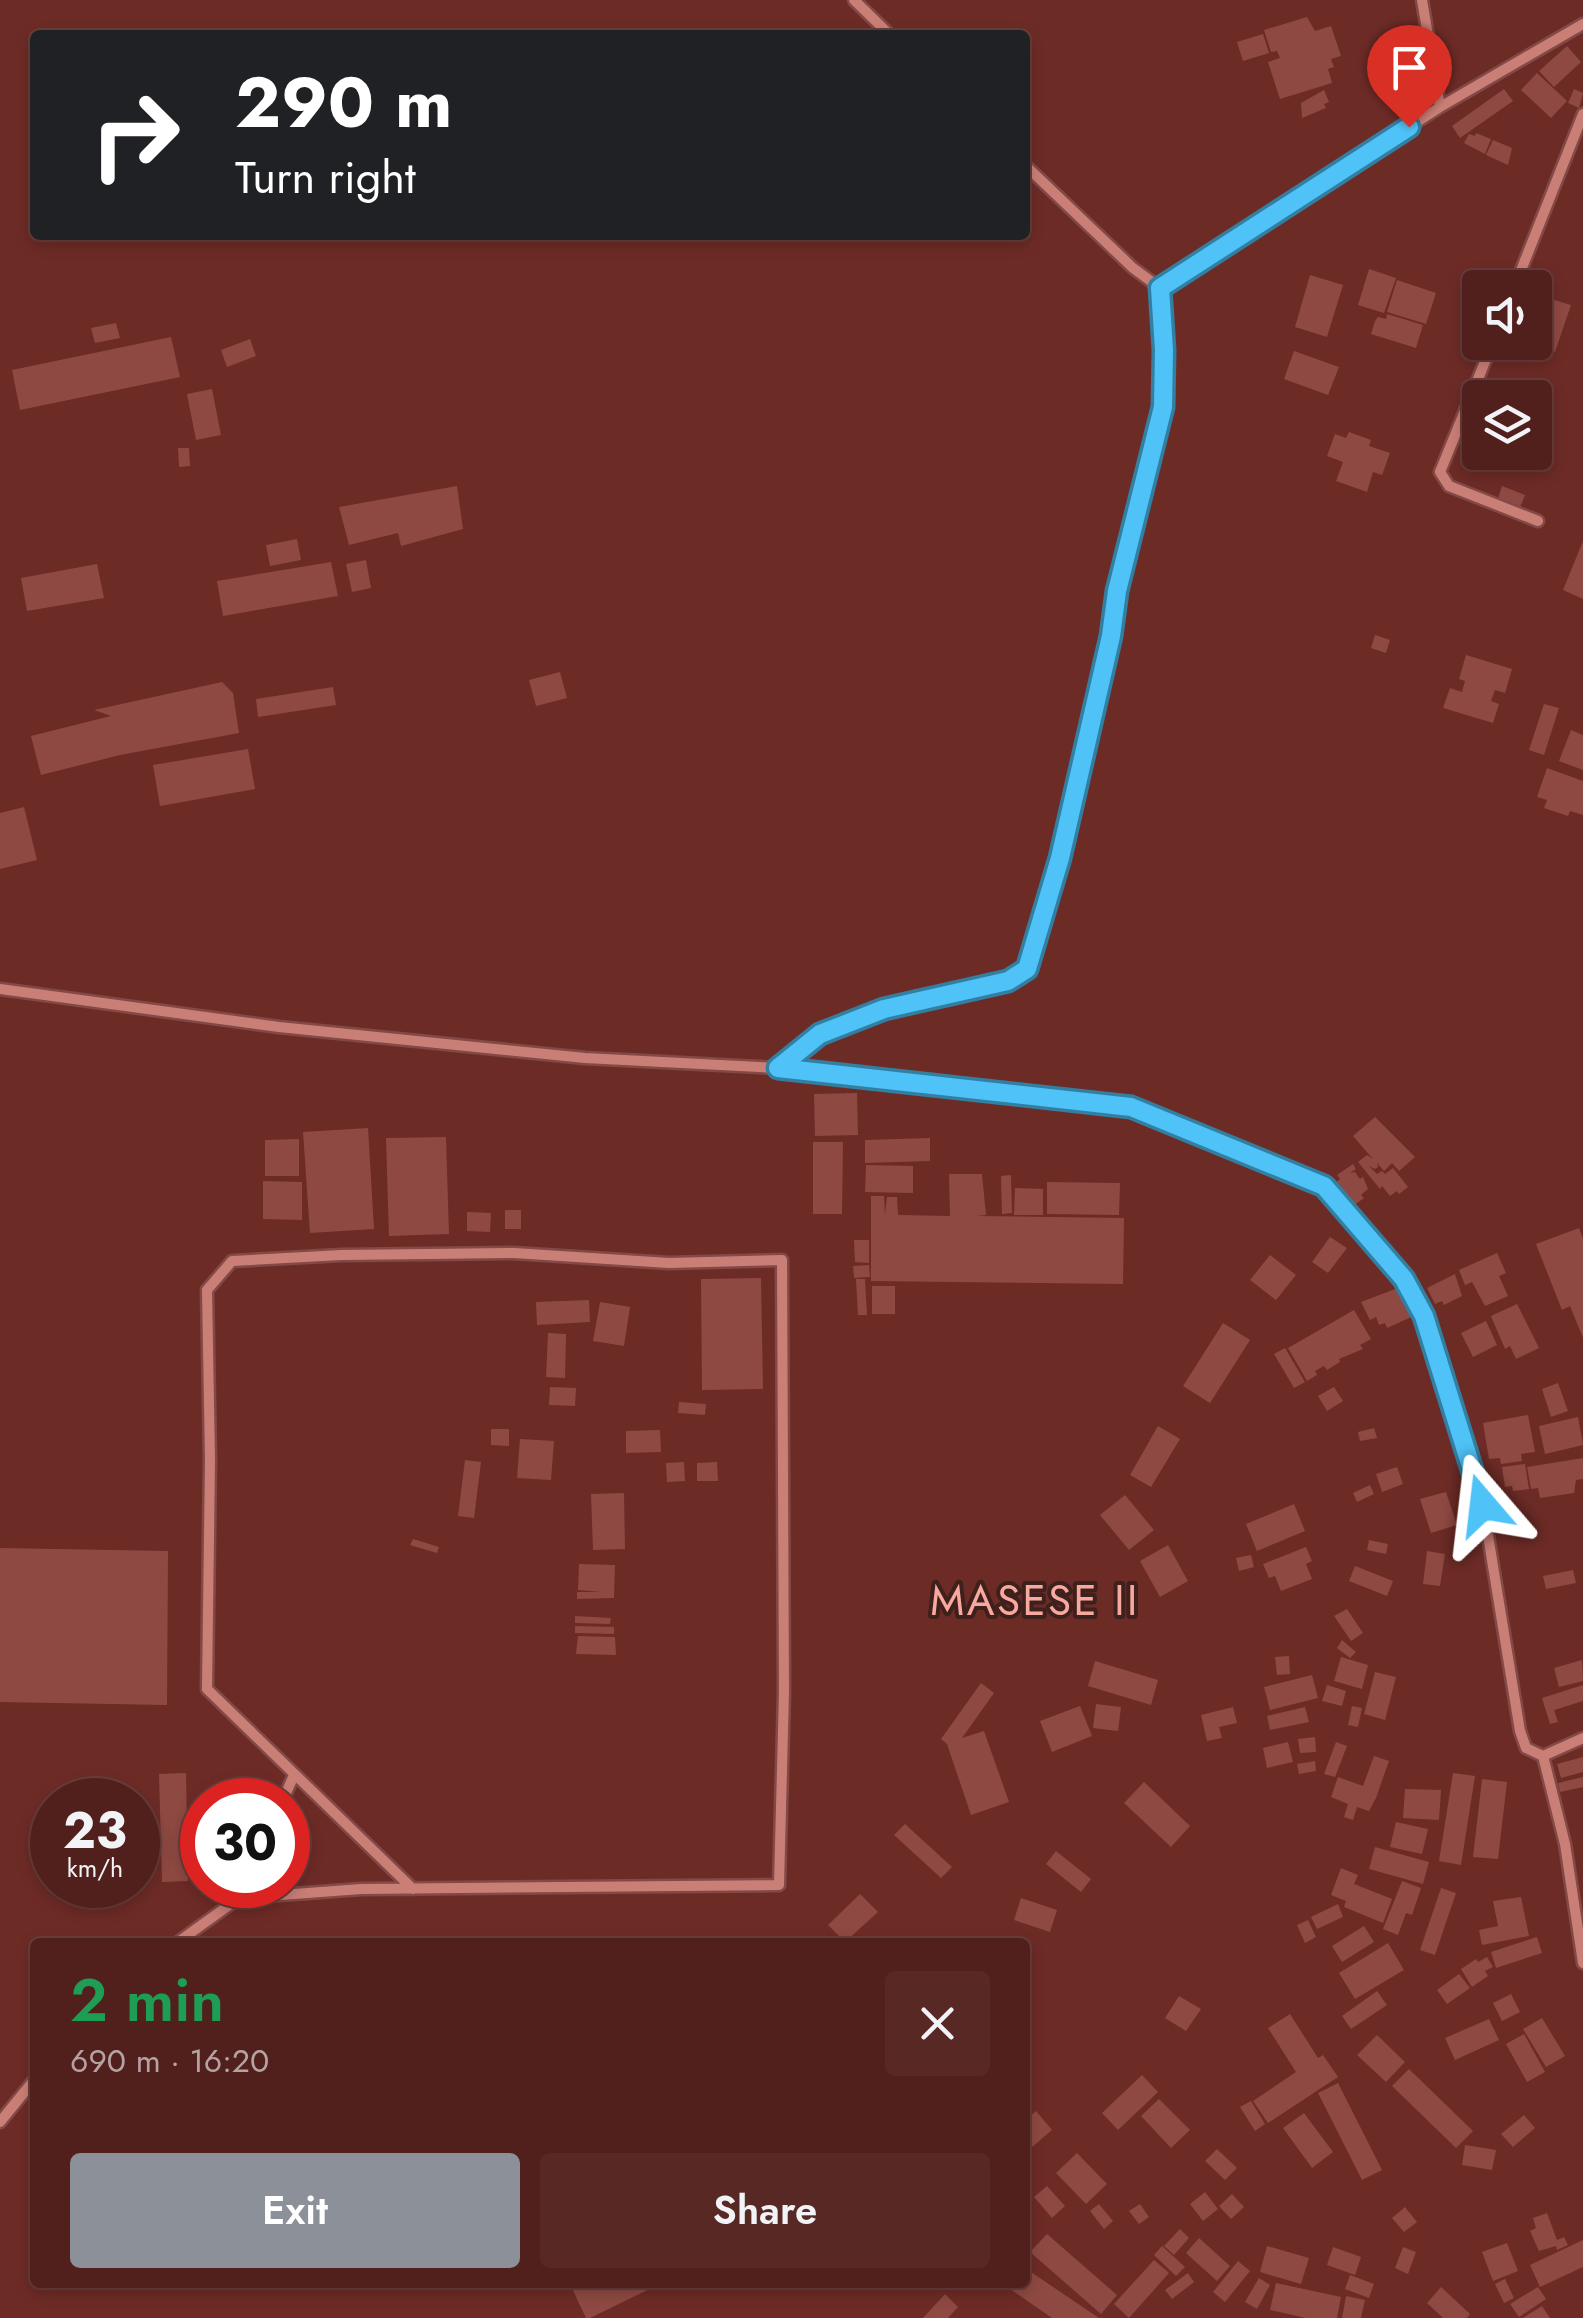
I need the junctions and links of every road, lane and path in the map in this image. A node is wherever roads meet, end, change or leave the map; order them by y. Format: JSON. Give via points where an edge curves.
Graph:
{"nodes":[{"id":1,"x":854,"y":0,"type":"edge"},
{"id":2,"x":1422,"y":0,"type":"edge"},
{"id":3,"x":1583,"y":24,"type":"edge"},
{"id":4,"x":885,"y":30,"type":"edge"},
{"id":5,"x":1440,"y":106,"type":"junction"},
{"id":6,"x":1583,"y":114,"type":"edge"},
{"id":7,"x":1030,"y":170,"type":"edge"},
{"id":8,"x":1521,"y":270,"type":"edge"},
{"id":9,"x":1160,"y":288,"type":"junction"},
{"id":10,"x":1486,"y":360,"type":"edge"},
{"id":11,"x":1538,"y":521,"type":"dead end"},
{"id":12,"x":0,"y":989,"type":"edge"},
{"id":13,"x":778,"y":1068,"type":"junction"},
{"id":14,"x":1583,"y":1738,"type":"edge"},
{"id":15,"x":1543,"y":1756,"type":"junction"},
{"id":16,"x":294,"y":1775,"type":"junction"},
{"id":17,"x":293,"y":1778,"type":"edge"},
{"id":18,"x":413,"y":1889,"type":"junction"},
{"id":19,"x":310,"y":1894,"type":"edge"},
{"id":20,"x":224,"y":1908,"type":"edge"},
{"id":21,"x":183,"y":1938,"type":"edge"},
{"id":22,"x":1583,"y":1962,"type":"edge"},
{"id":23,"x":30,"y":2085,"type":"edge"},
{"id":24,"x":0,"y":2122,"type":"edge"}],
"edges":[{"from":1,"to":4,"type":"street"},
{"from":2,"to":5,"type":"street"},
{"from":3,"to":5,"type":"street"},
{"from":5,"to":9,"type":"street"},
{"from":6,"to":8,"type":"street"},
{"from":7,"to":9,"type":"street"},
{"from":9,"to":13,"type":"street","via":[[1163,407],[1060,858],[1027,969],[1008,981],[884,1009],[820,1034]]},
{"from":10,"to":11,"type":"street","via":[[1440,472],[1449,486]]},
{"from":12,"to":13,"type":"street","via":[[585,1058]]},
{"from":13,"to":15,"type":"street","via":[[1131,1107],[1324,1186],[1404,1279],[1424,1316],[1483,1505],[1520,1731],[1526,1748]]},
{"from":14,"to":15,"type":"street"},
{"from":15,"to":22,"type":"street"},
{"from":16,"to":17,"type":"street"},
{"from":16,"to":18,"type":"street"},
{"from":16,"to":18,"type":"street","via":[[207,1689],[207,1290],[232,1262],[514,1253],[669,1264],[782,1260],[779,1885]]},
{"from":18,"to":19,"type":"street"},
{"from":20,"to":21,"type":"street"},
{"from":23,"to":24,"type":"street"}]}
